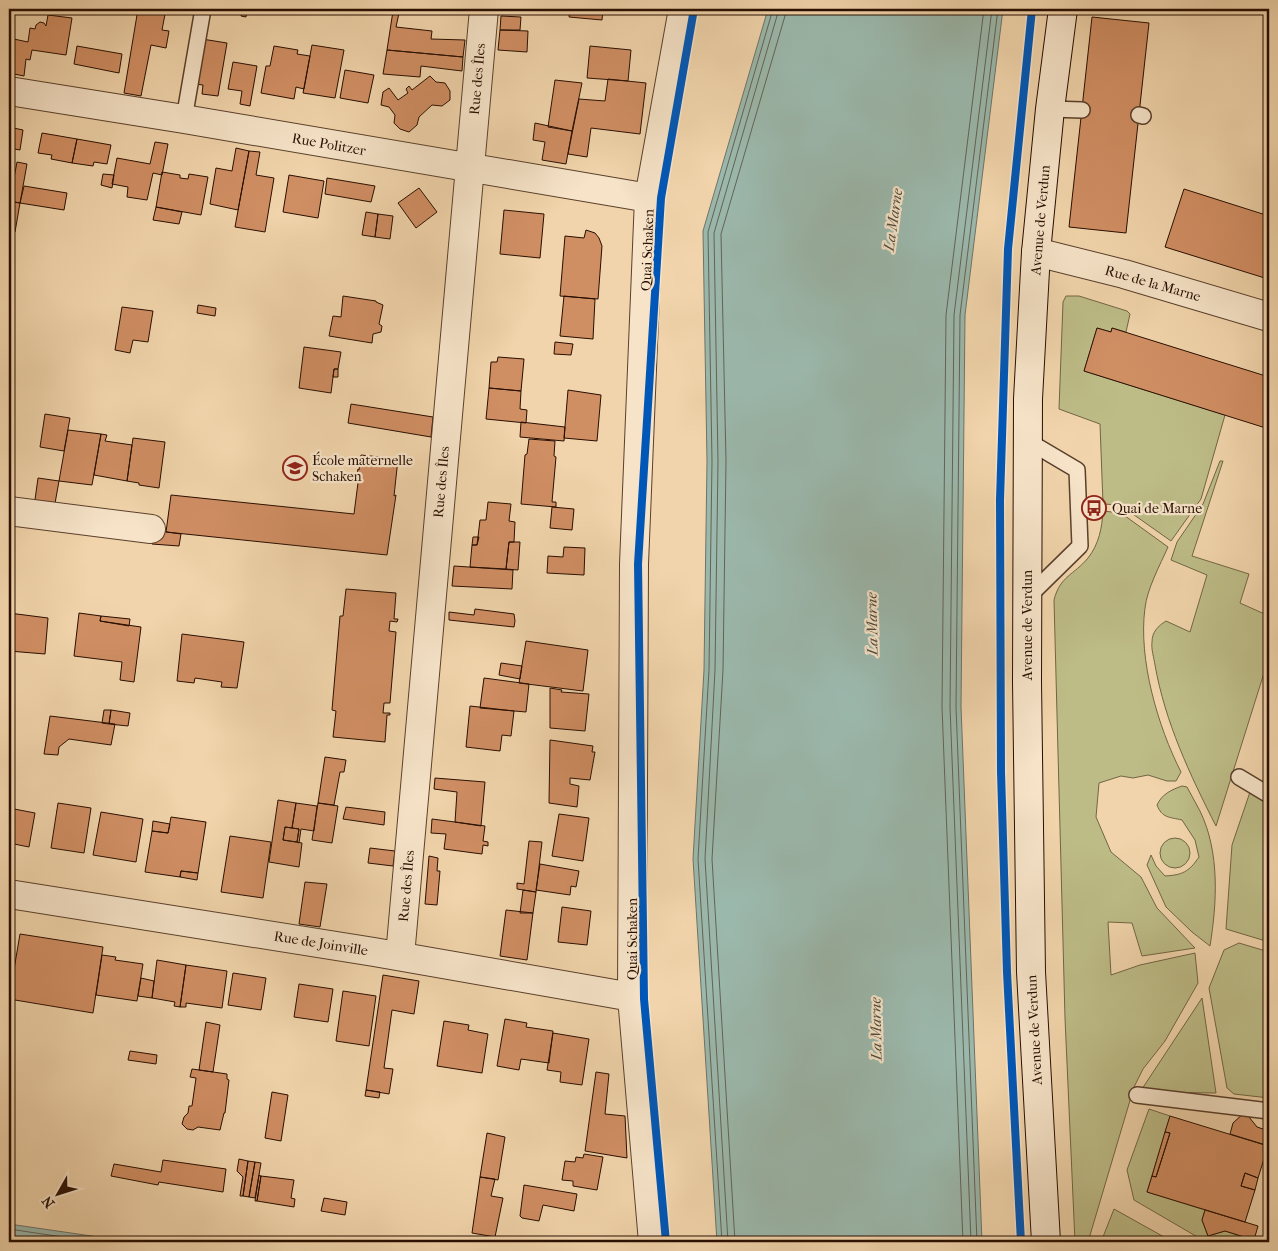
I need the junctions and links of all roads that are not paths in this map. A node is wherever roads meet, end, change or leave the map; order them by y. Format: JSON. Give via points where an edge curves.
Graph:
{"nodes":[{"id":1,"x":203,"y":9,"type":"edge"},
{"id":2,"x":484,"y":9,"type":"edge"},
{"id":3,"x":683,"y":9,"type":"edge"},
{"id":4,"x":1063,"y":9,"type":"edge"},
{"id":5,"x":9,"y":92,"type":"edge"},
{"id":6,"x":1050,"y":109,"type":"junction"},
{"id":7,"x":1082,"y":110,"type":"dead end"},
{"id":8,"x":184,"y":119,"type":"junction"},
{"id":9,"x":469,"y":168,"type":"junction"},
{"id":10,"x":649,"y":198,"type":"junction"},
{"id":11,"x":1036,"y":252,"type":"junction"},
{"id":12,"x":1269,"y":317,"type":"edge"},
{"id":13,"x":1028,"y":442,"type":"junction"},
{"id":14,"x":9,"y":510,"type":"edge"},
{"id":15,"x":151,"y":529,"type":"dead end"},
{"id":16,"x":1027,"y":598,"type":"junction"},
{"id":17,"x":1239,"y":777,"type":"dead end"},
{"id":18,"x":1269,"y":795,"type":"edge"},
{"id":19,"x":9,"y":894,"type":"edge"},
{"id":20,"x":400,"y":956,"type":"junction"},
{"id":21,"x":632,"y":997,"type":"junction"},
{"id":22,"x":1137,"y":1095,"type":"dead end"},
{"id":23,"x":1269,"y":1110,"type":"edge"},
{"id":24,"x":653,"y":1242,"type":"edge"},
{"id":25,"x":1046,"y":1242,"type":"edge"}],
"edges":[{"from":1,"to":8,"type":"lane"},
{"from":2,"to":9,"type":"street","name":"Rue des Îles"},
{"from":3,"to":10,"type":"street","name":"Quai Schaken"},
{"from":4,"to":6,"type":"street","name":"Avenue de Verdun"},
{"from":5,"to":8,"type":"street","name":"Rue Politzer"},
{"from":6,"to":7,"type":"lane"},
{"from":6,"to":11,"type":"street","name":"Avenue de Verdun"},
{"from":8,"to":9,"type":"street","name":"Rue Politzer"},
{"from":9,"to":10,"type":"street","name":"Rue Politzer"},
{"from":9,"to":20,"type":"street","name":"Rue des Îles"},
{"from":10,"to":21,"type":"street","name":"Quai Schaken","via":[[634,564]]},
{"from":11,"to":12,"type":"street","name":"Rue de la Marne"},
{"from":11,"to":13,"type":"street","name":"Avenue de Verdun"},
{"from":13,"to":16,"type":"street","name":"Avenue de Verdun"},
{"from":13,"to":16,"type":"lane","via":[[1076,470],[1080,546]]},
{"from":14,"to":15,"type":"street"},
{"from":16,"to":25,"type":"street","name":"Avenue de Verdun","via":[[1031,972]]},
{"from":17,"to":18,"type":"lane"},
{"from":19,"to":20,"type":"street","name":"Rue de Joinville"},
{"from":20,"to":21,"type":"street","name":"Rue de Joinville"},
{"from":21,"to":24,"type":"street","name":"Quai Schaken"},
{"from":22,"to":23,"type":"lane"}]}
